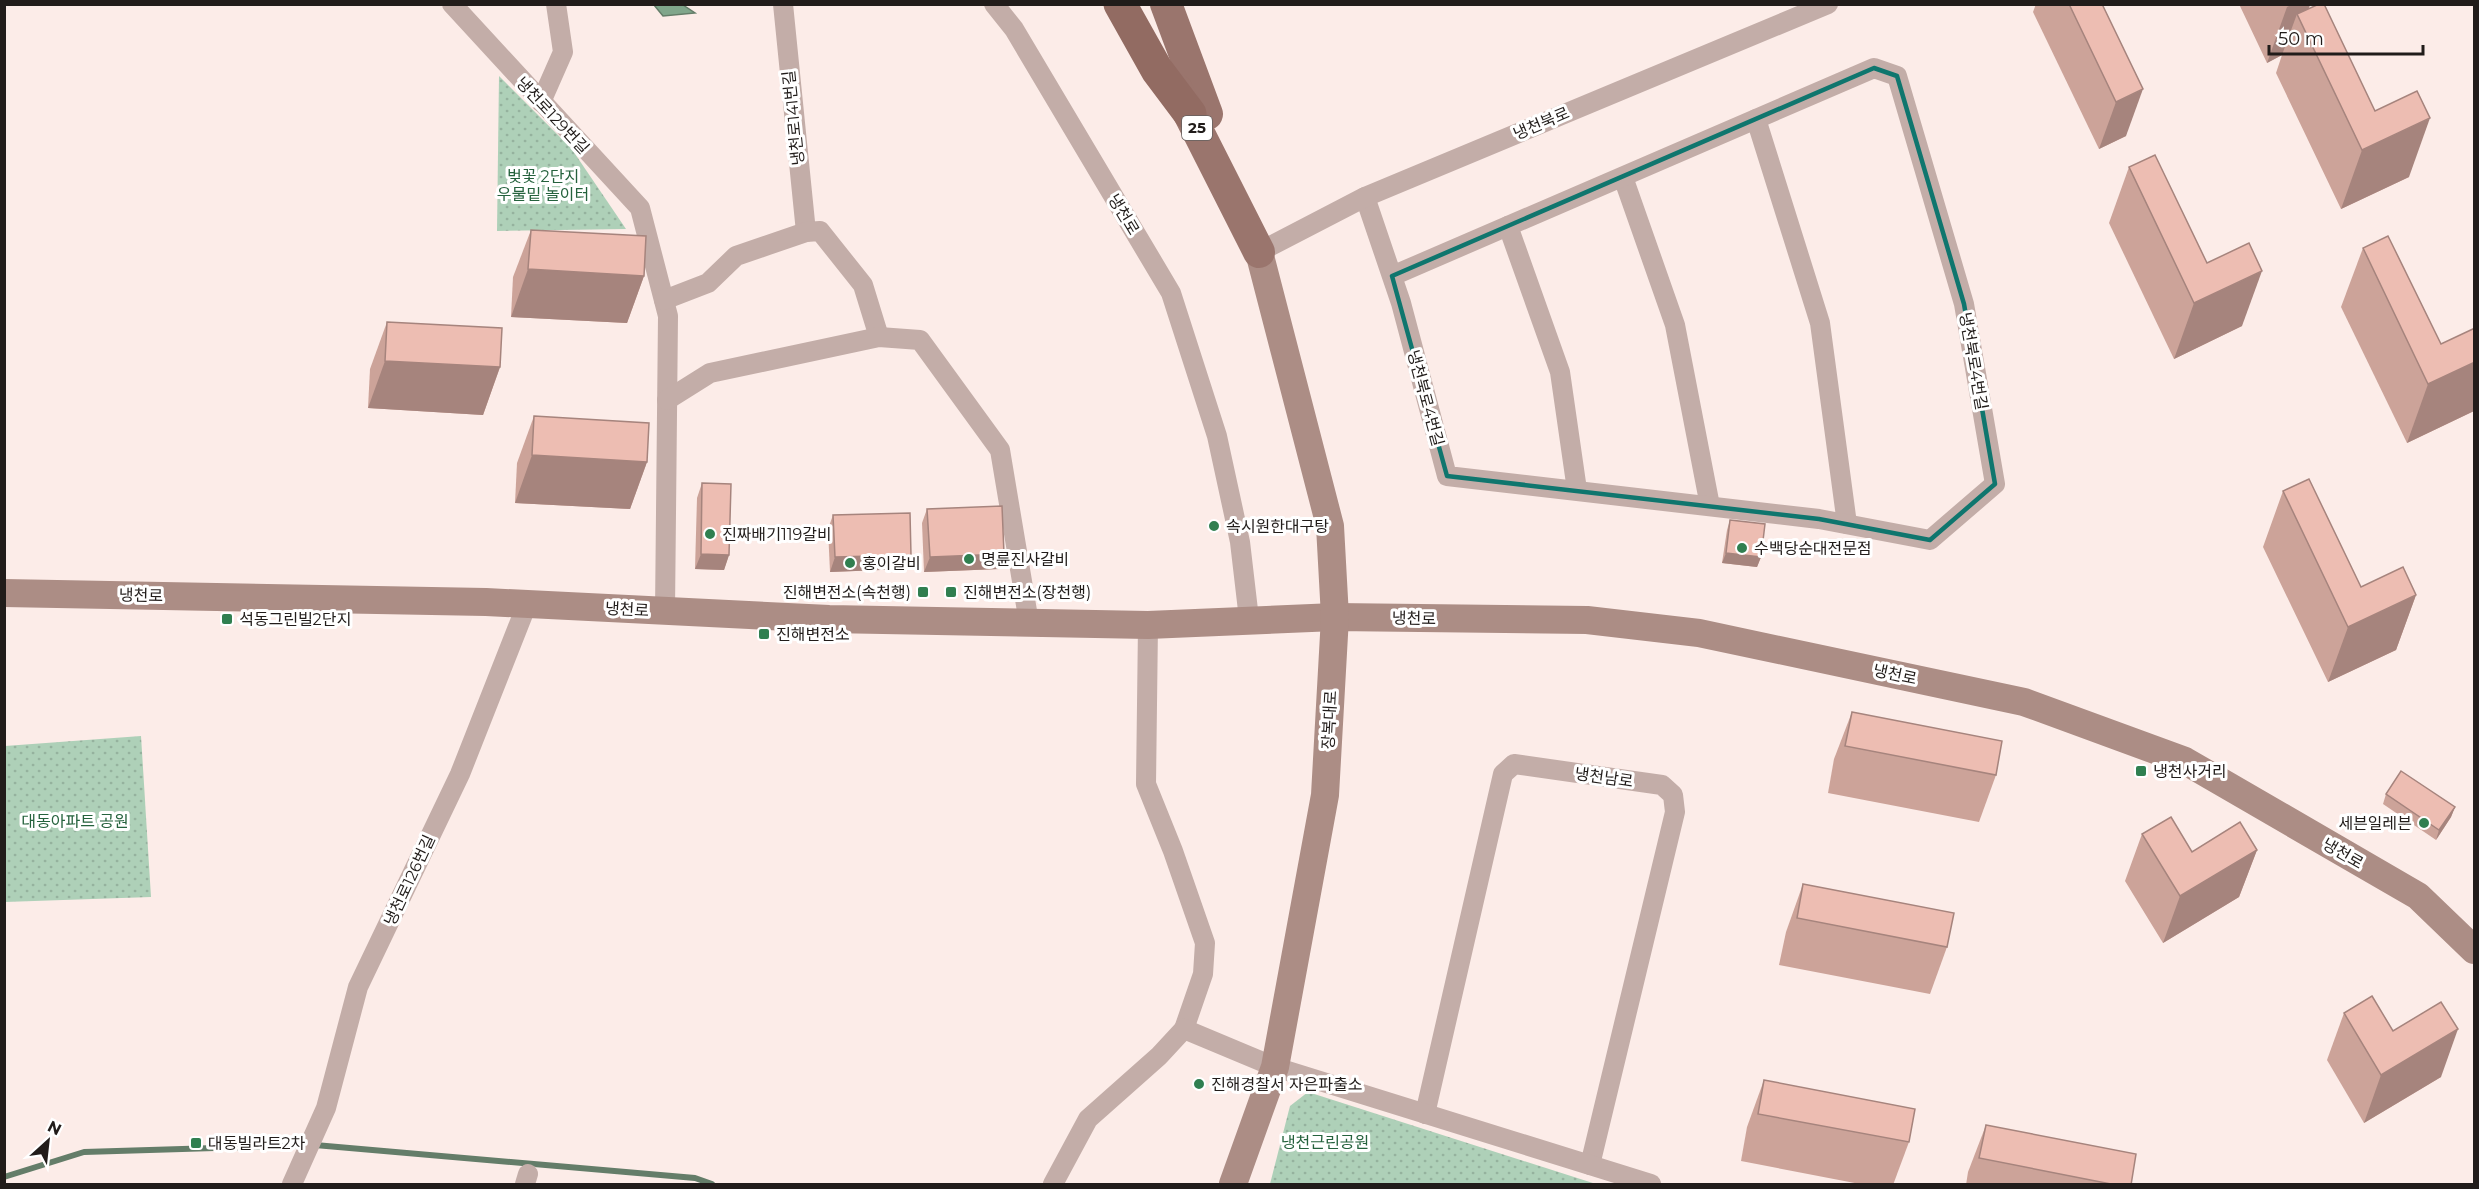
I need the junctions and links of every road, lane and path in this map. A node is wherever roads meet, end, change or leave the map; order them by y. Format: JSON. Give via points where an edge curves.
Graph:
{"nodes":[{"id":1,"x":452,"y":4,"type":"edge"},
{"id":2,"x":556,"y":4,"type":"edge"},
{"id":3,"x":783,"y":4,"type":"edge"},
{"id":4,"x":994,"y":4,"type":"edge"},
{"id":5,"x":1120,"y":4,"type":"edge"},
{"id":6,"x":1135,"y":4,"type":"edge"},
{"id":7,"x":1166,"y":4,"type":"edge"},
{"id":8,"x":1828,"y":4,"type":"edge"},
{"id":9,"x":541,"y":102,"type":"junction"},
{"id":10,"x":1190,"y":114,"type":"junction"},
{"id":11,"x":1756,"y":119,"type":"junction"},
{"id":12,"x":1623,"y":177,"type":"junction"},
{"id":13,"x":1365,"y":196,"type":"junction"},
{"id":14,"x":1508,"y":226,"type":"junction"},
{"id":15,"x":813,"y":231,"type":"junction"},
{"id":16,"x":1259,"y":252,"type":"junction"},
{"id":17,"x":1392,"y":276,"type":"junction"},
{"id":18,"x":664,"y":300,"type":"junction"},
{"id":19,"x":879,"y":337,"type":"junction"},
{"id":20,"x":667,"y":400,"type":"junction"},
{"id":21,"x":1577,"y":490,"type":"junction"},
{"id":22,"x":1710,"y":506,"type":"junction"},
{"id":23,"x":1847,"y":524,"type":"junction"},
{"id":24,"x":4,"y":593,"type":"edge"},
{"id":25,"x":527,"y":604,"type":"junction"},
{"id":26,"x":665,"y":611,"type":"junction"},
{"id":27,"x":1335,"y":617,"type":"junction"},
{"id":28,"x":1249,"y":619,"type":"junction"},
{"id":29,"x":1029,"y":622,"type":"junction"},
{"id":30,"x":1148,"y":625,"type":"junction"},
{"id":31,"x":2475,"y":950,"type":"edge"},
{"id":32,"x":1184,"y":1029,"type":"junction"},
{"id":33,"x":1275,"y":1067,"type":"junction"},
{"id":34,"x":1425,"y":1114,"type":"junction"},
{"id":35,"x":1590,"y":1165,"type":"junction"},
{"id":36,"x":292,"y":1185,"type":"edge"},
{"id":37,"x":1053,"y":1185,"type":"edge"},
{"id":38,"x":1233,"y":1185,"type":"edge"},
{"id":39,"x":1652,"y":1185,"type":"edge"}],
"edges":[{"from":1,"to":9,"type":"street","name":"냉천로129번길"},
{"from":2,"to":9,"type":"street","via":[[563,52]]},
{"from":3,"to":15,"type":"street","name":"냉천로141번길"},
{"from":4,"to":28,"type":"street","name":"냉천로","via":[[1014,28],[1171,293],[1217,436],[1240,542]]},
{"from":5,"to":10,"type":"highway","via":[[1157,70]]},
{"from":6,"to":10,"type":"main road","number":"25"},
{"from":7,"to":16,"type":"main road","number":"25"},
{"from":8,"to":13,"type":"street","name":"냉천북로"},
{"from":9,"to":18,"type":"street","name":"냉천로129번길","via":[[640,208]]},
{"from":10,"to":16,"type":"main road","number":"25"},
{"from":11,"to":12,"type":"street"},
{"from":11,"to":23,"type":"street","via":[[1820,323]]},
{"from":11,"to":23,"type":"street","name":"냉천북로4번길","via":[[1874,68],[1897,76],[1964,304],[1995,484],[1929,540]]},
{"from":12,"to":14,"type":"street"},
{"from":12,"to":22,"type":"street","via":[[1675,325]]},
{"from":13,"to":16,"type":"street","name":"냉천북로"},
{"from":13,"to":17,"type":"street","name":"냉천북로4번길"},
{"from":14,"to":17,"type":"street"},
{"from":14,"to":21,"type":"street","via":[[1560,372]]},
{"from":15,"to":18,"type":"street","via":[[736,256],[708,284]]},
{"from":15,"to":19,"type":"street","via":[[863,285]]},
{"from":16,"to":27,"type":"main road","name":"장복대로","via":[[1330,526]]},
{"from":17,"to":21,"type":"street","name":"냉천북로4번길","via":[[1447,476]]},
{"from":18,"to":20,"type":"street","name":"냉천로129번길","via":[[668,316]]},
{"from":19,"to":20,"type":"street","via":[[710,373]]},
{"from":19,"to":29,"type":"street","via":[[920,340],[1000,450]]},
{"from":20,"to":26,"type":"street","name":"냉천로129번길"},
{"from":21,"to":22,"type":"street","name":"냉천북로4번길"},
{"from":22,"to":23,"type":"street","name":"냉천북로4번길"},
{"from":24,"to":25,"type":"main road","name":"냉천로"},
{"from":25,"to":26,"type":"main road","name":"냉천로"},
{"from":25,"to":36,"type":"street","name":"냉천로126번길","via":[[460,774],[358,987],[326,1108]]},
{"from":26,"to":29,"type":"main road","name":"냉천로","via":[[829,619]]},
{"from":27,"to":28,"type":"main road","name":"냉천로"},
{"from":27,"to":31,"type":"main road","name":"냉천로","via":[[1587,620],[1699,633],[2024,702],[2185,761],[2418,896]]},
{"from":27,"to":33,"type":"main road","name":"장복대로","via":[[1324,795]]},
{"from":28,"to":30,"type":"main road","name":"냉천로"},
{"from":29,"to":30,"type":"main road","name":"냉천로"},
{"from":30,"to":32,"type":"street","via":[[1146,784],[1205,943],[1203,974]]},
{"from":32,"to":33,"type":"street"},
{"from":32,"to":37,"type":"street","via":[[1088,1119]]},
{"from":33,"to":34,"type":"street"},
{"from":33,"to":38,"type":"main road","name":"장복대로"},
{"from":34,"to":35,"type":"street"},
{"from":34,"to":35,"type":"street","name":"냉천남로","via":[[1503,774],[1514,764],[1662,785],[1673,795],[1675,812]]},
{"from":35,"to":39,"type":"street"}]}
